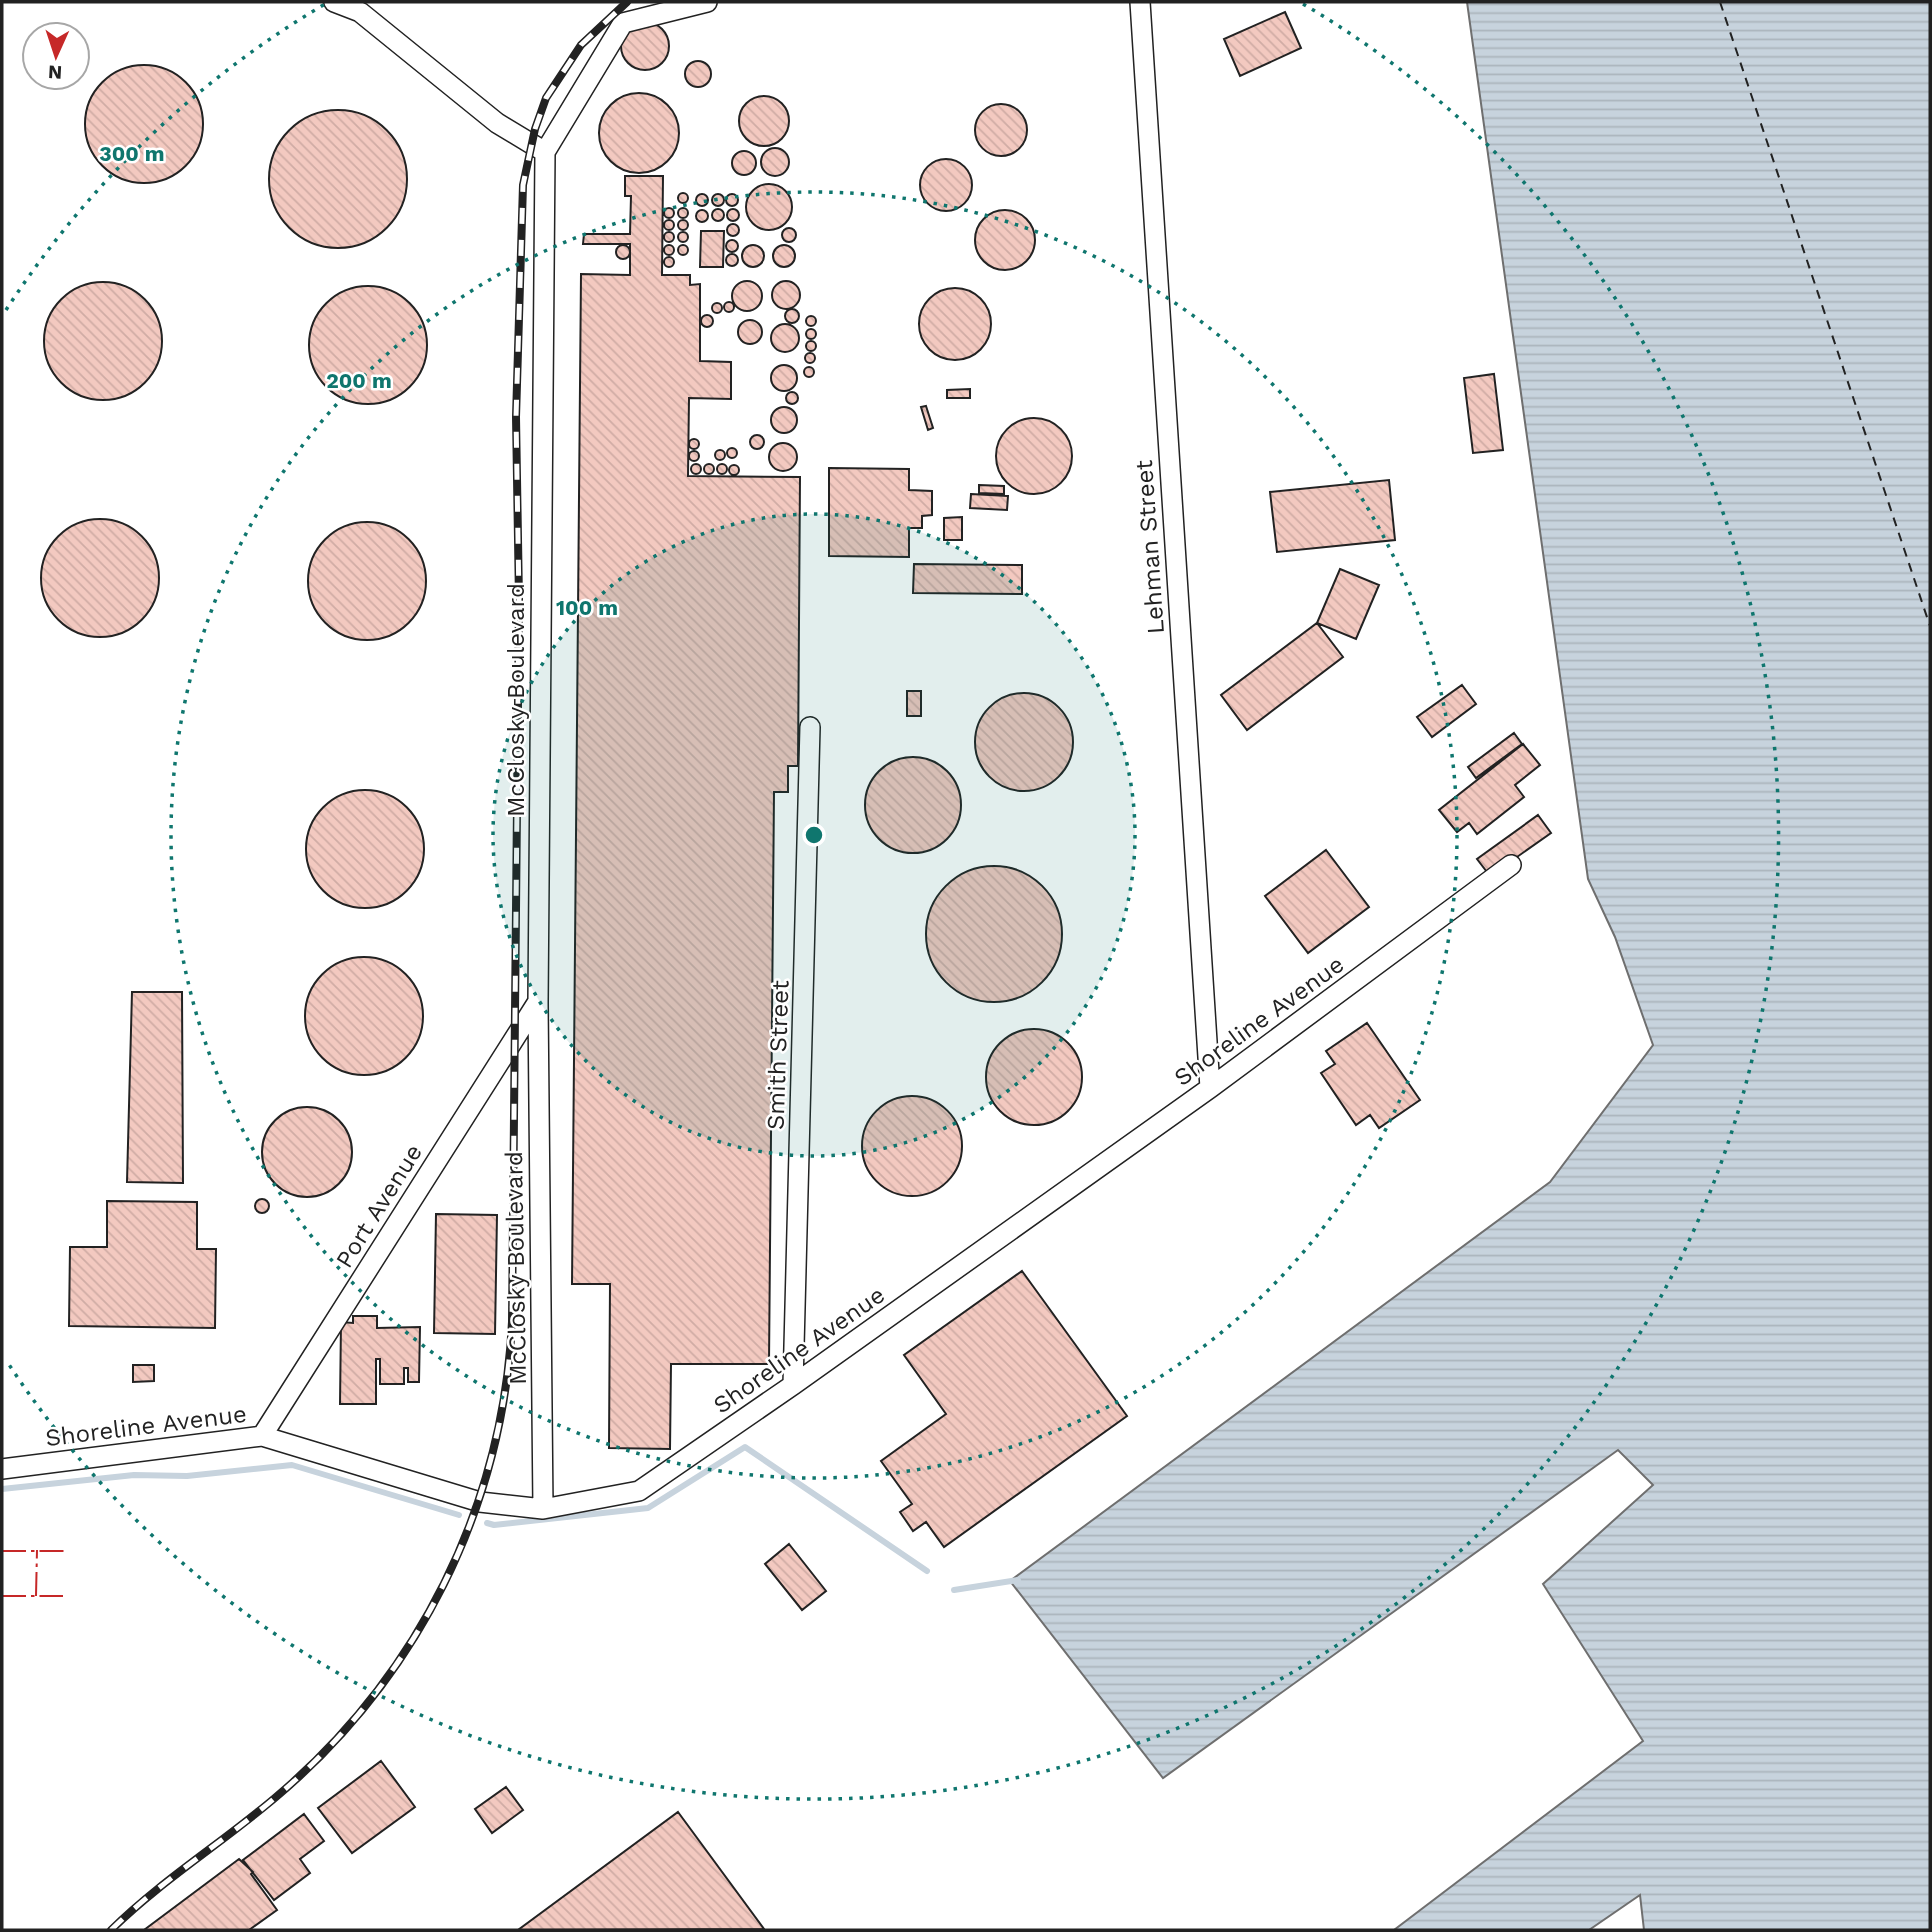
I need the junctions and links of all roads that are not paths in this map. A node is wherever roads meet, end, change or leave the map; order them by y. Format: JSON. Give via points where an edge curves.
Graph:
{"nodes":[{"id":1,"x":334,"y":2,"type":"edge"},
{"id":2,"x":707,"y":2,"type":"edge"},
{"id":3,"x":1140,"y":2,"type":"edge"},
{"id":4,"x":545,"y":152,"type":"junction"},
{"id":5,"x":810,"y":727,"type":"dead end"},
{"id":6,"x":1511,"y":864,"type":"dead end"},
{"id":7,"x":538,"y":1003,"type":"junction"},
{"id":8,"x":1210,"y":1088,"type":"junction"},
{"id":9,"x":793,"y":1385,"type":"junction"},
{"id":10,"x":262,"y":1436,"type":"junction"},
{"id":11,"x":2,"y":1469,"type":"edge"},
{"id":12,"x":543,"y":1509,"type":"junction"}],
"edges":[{"from":1,"to":4,"type":"street","via":[[359,12],[496,122]]},
{"from":2,"to":4,"type":"street","via":[[623,23]]},
{"from":3,"to":8,"type":"street","name":"Lehman Street"},
{"from":4,"to":7,"type":"street","name":"McClosky Boulevard"},
{"from":5,"to":9,"type":"street","name":"Smith Street"},
{"from":6,"to":8,"type":"street","name":"Shoreline Avenue"},
{"from":7,"to":10,"type":"street","name":"Port Avenue"},
{"from":7,"to":12,"type":"street","name":"McClosky Boulevard"},
{"from":8,"to":9,"type":"street","name":"Shoreline Avenue"},
{"from":9,"to":12,"type":"street","name":"Shoreline Avenue","via":[[639,1491]]},
{"from":10,"to":11,"type":"street","name":"Shoreline Avenue"},
{"from":10,"to":12,"type":"street","name":"Shoreline Avenue","via":[[480,1502]]}]}
